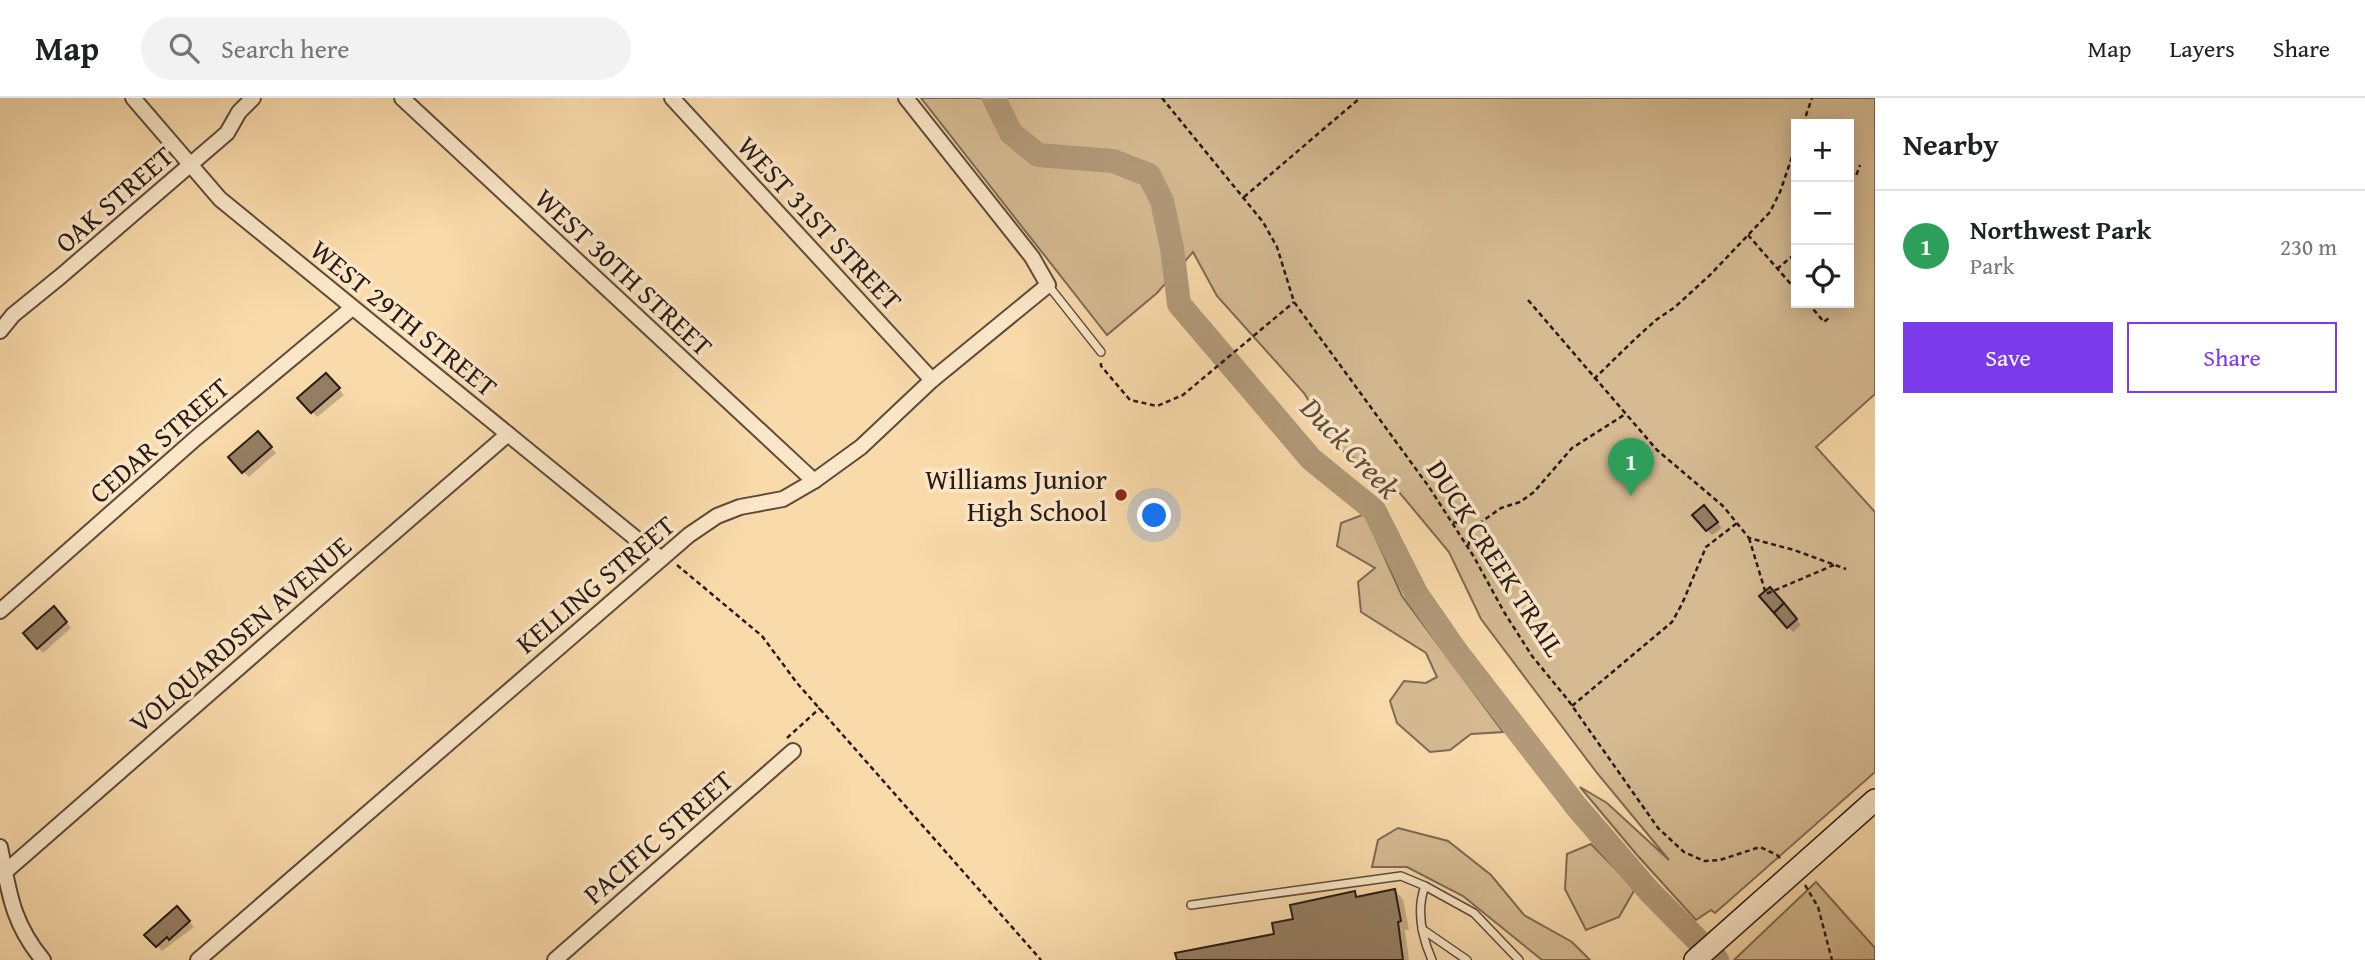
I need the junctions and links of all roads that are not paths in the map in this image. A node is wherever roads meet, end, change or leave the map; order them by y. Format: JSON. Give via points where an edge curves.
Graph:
{"nodes":[{"id":1,"x":133,"y":98,"type":"edge"},
{"id":2,"x":253,"y":98,"type":"edge"},
{"id":3,"x":402,"y":98,"type":"edge"},
{"id":4,"x":672,"y":98,"type":"edge"},
{"id":5,"x":906,"y":98,"type":"edge"},
{"id":6,"x":190,"y":165,"type":"junction"},
{"id":7,"x":1048,"y":285,"type":"junction"},
{"id":8,"x":352,"y":307,"type":"junction"},
{"id":9,"x":0,"y":331,"type":"edge"},
{"id":10,"x":1101,"y":352,"type":"road end"},
{"id":11,"x":932,"y":380,"type":"junction"},
{"id":12,"x":508,"y":434,"type":"junction"},
{"id":13,"x":814,"y":481,"type":"junction"},
{"id":14,"x":661,"y":559,"type":"junction"},
{"id":15,"x":0,"y":611,"type":"edge"},
{"id":16,"x":793,"y":751,"type":"road end"},
{"id":17,"x":1875,"y":800,"type":"edge"},
{"id":18,"x":0,"y":847,"type":"edge"},
{"id":19,"x":5,"y":872,"type":"junction"},
{"id":20,"x":1425,"y":886,"type":"junction"},
{"id":21,"x":1191,"y":905,"type":"dead end"},
{"id":22,"x":1422,"y":928,"type":"junction"},
{"id":23,"x":43,"y":960,"type":"edge"},
{"id":24,"x":198,"y":960,"type":"edge"},
{"id":25,"x":555,"y":960,"type":"edge"},
{"id":26,"x":1432,"y":960,"type":"edge"},
{"id":27,"x":1467,"y":960,"type":"edge"},
{"id":28,"x":1519,"y":960,"type":"edge"},
{"id":29,"x":1695,"y":960,"type":"edge"}],
"edges":[{"from":1,"to":6,"type":"street","name":"WEST 29TH STREET"},
{"from":2,"to":6,"type":"street","name":"OAK STREET","via":[[227,133]]},
{"from":3,"to":13,"type":"street","name":"WEST 30TH STREET"},
{"from":4,"to":11,"type":"street","name":"WEST 31ST STREET"},
{"from":5,"to":7,"type":"street","via":[[1032,257]]},
{"from":6,"to":8,"type":"street","name":"WEST 29TH STREET","via":[[220,199]]},
{"from":6,"to":9,"type":"street","name":"OAK STREET"},
{"from":7,"to":10,"type":"lane"},
{"from":7,"to":11,"type":"street","name":"KELLING STREET"},
{"from":8,"to":12,"type":"street","name":"WEST 29TH STREET"},
{"from":8,"to":15,"type":"street","name":"CEDAR STREET"},
{"from":11,"to":13,"type":"street","name":"KELLING STREET","via":[[860,447]]},
{"from":12,"to":14,"type":"street","name":"WEST 29TH STREET"},
{"from":12,"to":19,"type":"street","name":"VOLQUARDSEN AVENUE"},
{"from":13,"to":14,"type":"street","name":"KELLING STREET","via":[[783,499],[717,516]]},
{"from":14,"to":24,"type":"street","name":"KELLING STREET"},
{"from":16,"to":25,"type":"street","name":"PACIFIC STREET"},
{"from":17,"to":29,"type":"main road"},
{"from":18,"to":19,"type":"street"},
{"from":19,"to":23,"type":"street","via":[[17,920]]},
{"from":20,"to":21,"type":"lane","via":[[1401,876]]},
{"from":20,"to":22,"type":"lane","via":[[1420,900]]},
{"from":20,"to":28,"type":"lane","via":[[1474,913]]},
{"from":22,"to":26,"type":"lane"},
{"from":22,"to":27,"type":"lane"}]}
